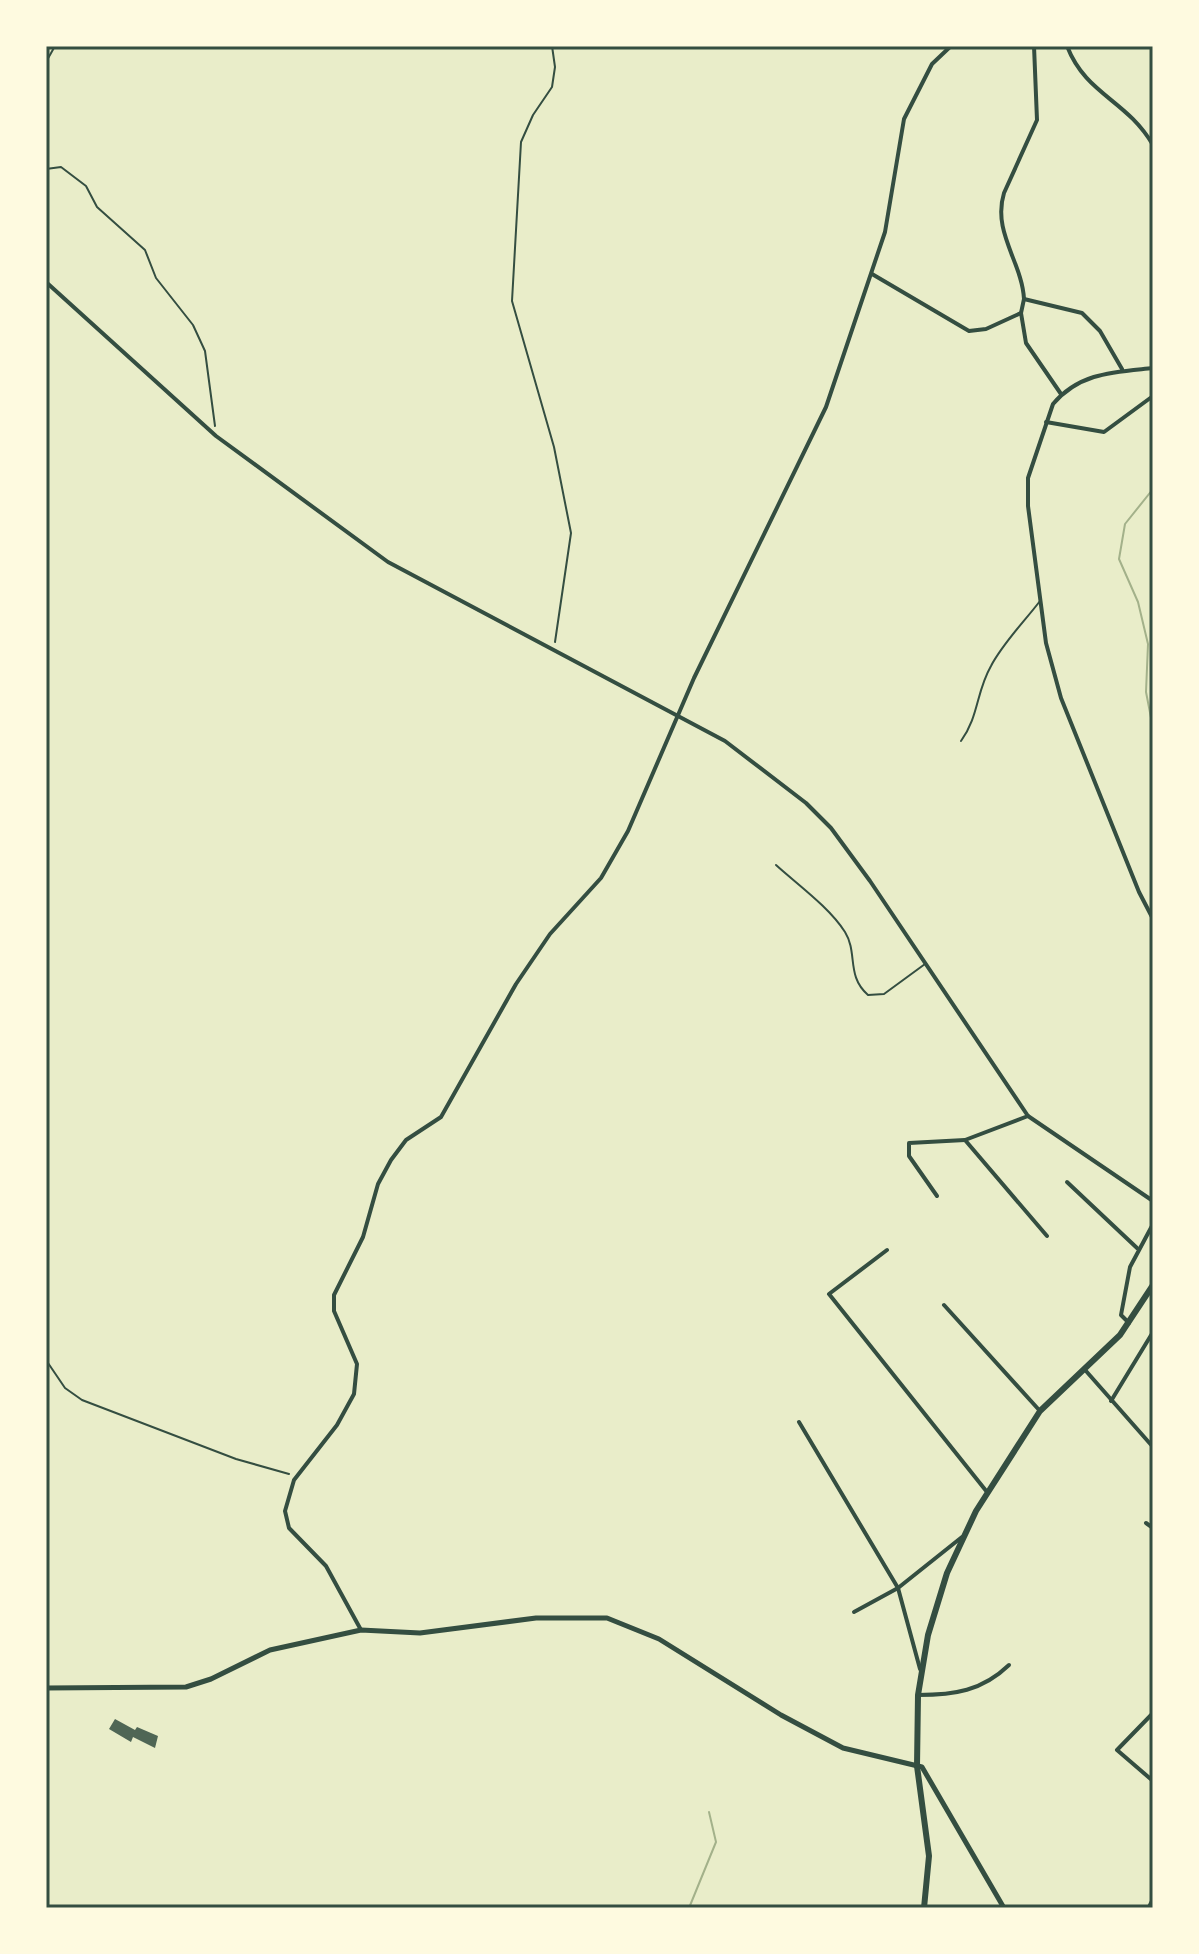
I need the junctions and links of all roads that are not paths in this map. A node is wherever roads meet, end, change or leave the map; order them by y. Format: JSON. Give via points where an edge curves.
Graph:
{"nodes":[{"id":1,"x":951,"y":46,"type":"edge"},
{"id":2,"x":1034,"y":46,"type":"edge"},
{"id":3,"x":1067,"y":46,"type":"edge"},
{"id":4,"x":1153,"y":145,"type":"edge"},
{"id":5,"x":872,"y":274,"type":"junction"},
{"id":6,"x":46,"y":282,"type":"edge"},
{"id":7,"x":1024,"y":299,"type":"junction"},
{"id":8,"x":1021,"y":313,"type":"junction"},
{"id":9,"x":1153,"y":368,"type":"edge"},
{"id":10,"x":1123,"y":370,"type":"junction"},
{"id":11,"x":1061,"y":394,"type":"junction"},
{"id":12,"x":1153,"y":396,"type":"edge"},
{"id":13,"x":1046,"y":422,"type":"junction"},
{"id":14,"x":1041,"y":600,"type":"junction"},
{"id":15,"x":676,"y":718,"type":"junction"},
{"id":16,"x":961,"y":741,"type":"dead end"},
{"id":17,"x":776,"y":865,"type":"dead end"},
{"id":18,"x":1153,"y":919,"type":"edge"},
{"id":19,"x":926,"y":964,"type":"junction"},
{"id":20,"x":1028,"y":1116,"type":"junction"},
{"id":21,"x":965,"y":1140,"type":"junction"},
{"id":22,"x":1067,"y":1182,"type":"dead end"},
{"id":23,"x":937,"y":1196,"type":"dead end"},
{"id":24,"x":1153,"y":1201,"type":"edge"},
{"id":25,"x":1153,"y":1224,"type":"edge"},
{"id":26,"x":1047,"y":1236,"type":"dead end"},
{"id":27,"x":1137,"y":1248,"type":"junction"},
{"id":28,"x":887,"y":1250,"type":"dead end"},
{"id":29,"x":1153,"y":1285,"type":"edge"},
{"id":30,"x":944,"y":1305,"type":"dead end"},
{"id":31,"x":1129,"y":1323,"type":"junction"},
{"id":32,"x":1153,"y":1332,"type":"edge"},
{"id":33,"x":1086,"y":1371,"type":"junction"},
{"id":34,"x":1111,"y":1402,"type":"junction"},
{"id":35,"x":1040,"y":1411,"type":"junction"},
{"id":36,"x":799,"y":1422,"type":"dead end"},
{"id":37,"x":1153,"y":1447,"type":"edge"},
{"id":38,"x":987,"y":1492,"type":"junction"},
{"id":39,"x":1146,"y":1523,"type":"dead end"},
{"id":40,"x":1153,"y":1528,"type":"edge"},
{"id":41,"x":962,"y":1537,"type":"junction"},
{"id":42,"x":898,"y":1588,"type":"junction"},
{"id":43,"x":854,"y":1612,"type":"dead end"},
{"id":44,"x":361,"y":1630,"type":"junction"},
{"id":45,"x":1009,"y":1665,"type":"dead end"},
{"id":46,"x":921,"y":1673,"type":"junction"},
{"id":47,"x":46,"y":1688,"type":"edge"},
{"id":48,"x":918,"y":1695,"type":"junction"},
{"id":49,"x":1153,"y":1713,"type":"edge"},
{"id":50,"x":917,"y":1766,"type":"junction"},
{"id":51,"x":1153,"y":1781,"type":"edge"},
{"id":52,"x":1153,"y":1900,"type":"edge"},
{"id":53,"x":924,"y":1908,"type":"edge"},
{"id":54,"x":1004,"y":1908,"type":"edge"},
{"id":55,"x":1149,"y":1908,"type":"edge"}],
"edges":[{"from":1,"to":5,"type":"street","via":[[932,64],[904,119],[895,188]]},
{"from":2,"to":7,"type":"street","via":[[1037,120],[1001,206],[1004,235]]},
{"from":3,"to":4,"type":"street","via":[[1078,70],[1129,112]]},
{"from":5,"to":8,"type":"street","via":[[969,331]]},
{"from":5,"to":15,"type":"street","via":[[826,407]]},
{"from":6,"to":15,"type":"street","via":[[216,436],[402,570],[555,647]]},
{"from":7,"to":8,"type":"street"},
{"from":7,"to":10,"type":"street","via":[[1082,313],[1100,331]]},
{"from":8,"to":11,"type":"street","via":[[1026,343]]},
{"from":9,"to":10,"type":"street"},
{"from":10,"to":11,"type":"street","via":[[1101,373]]},
{"from":11,"to":13,"type":"street"},
{"from":12,"to":13,"type":"street","via":[[1104,432]]},
{"from":13,"to":14,"type":"street","via":[[1028,478]]},
{"from":14,"to":16,"type":"lane","via":[[990,666],[975,720]]},
{"from":14,"to":18,"type":"street","via":[[1052,672]]},
{"from":15,"to":19,"type":"street","via":[[725,741],[806,803],[854,860]]},
{"from":15,"to":44,"type":"street","via":[[601,878],[550,934],[516,984],[441,1117],[406,1140],[378,1184],[363,1237],[334,1295],[334,1311],[357,1364],[354,1394],[337,1425],[296,1476],[285,1511],[289,1528],[326,1566]]},
{"from":17,"to":19,"type":"lane","via":[[843,929],[854,979],[868,995],[884,994]]},
{"from":19,"to":20,"type":"street"},
{"from":20,"to":21,"type":"street"},
{"from":20,"to":24,"type":"street"},
{"from":21,"to":23,"type":"street","via":[[907,1145]]},
{"from":21,"to":26,"type":"street"},
{"from":22,"to":27,"type":"street"},
{"from":25,"to":27,"type":"street"},
{"from":27,"to":31,"type":"street","via":[[1121,1315]]},
{"from":28,"to":38,"type":"street","via":[[829,1294]]},
{"from":29,"to":31,"type":"main road"},
{"from":30,"to":35,"type":"street"},
{"from":31,"to":33,"type":"main road"},
{"from":32,"to":34,"type":"street"},
{"from":33,"to":34,"type":"street"},
{"from":33,"to":35,"type":"main road"},
{"from":34,"to":37,"type":"street"},
{"from":35,"to":38,"type":"main road"},
{"from":36,"to":42,"type":"street"},
{"from":38,"to":41,"type":"main road"},
{"from":39,"to":40,"type":"street"},
{"from":41,"to":42,"type":"street"},
{"from":41,"to":46,"type":"main road"},
{"from":42,"to":43,"type":"street"},
{"from":42,"to":46,"type":"street"},
{"from":44,"to":47,"type":"street","via":[[270,1650],[211,1679],[174,1689]]},
{"from":44,"to":50,"type":"street","via":[[420,1633],[536,1618],[617,1620],[659,1639],[843,1748]]},
{"from":45,"to":48,"type":"street","via":[[975,1689]]},
{"from":46,"to":48,"type":"main road"},
{"from":48,"to":50,"type":"main road"},
{"from":49,"to":51,"type":"street","via":[[1117,1750]]},
{"from":50,"to":53,"type":"main road","via":[[928,1842]]},
{"from":50,"to":54,"type":"street"},
{"from":52,"to":55,"type":"street"}]}
